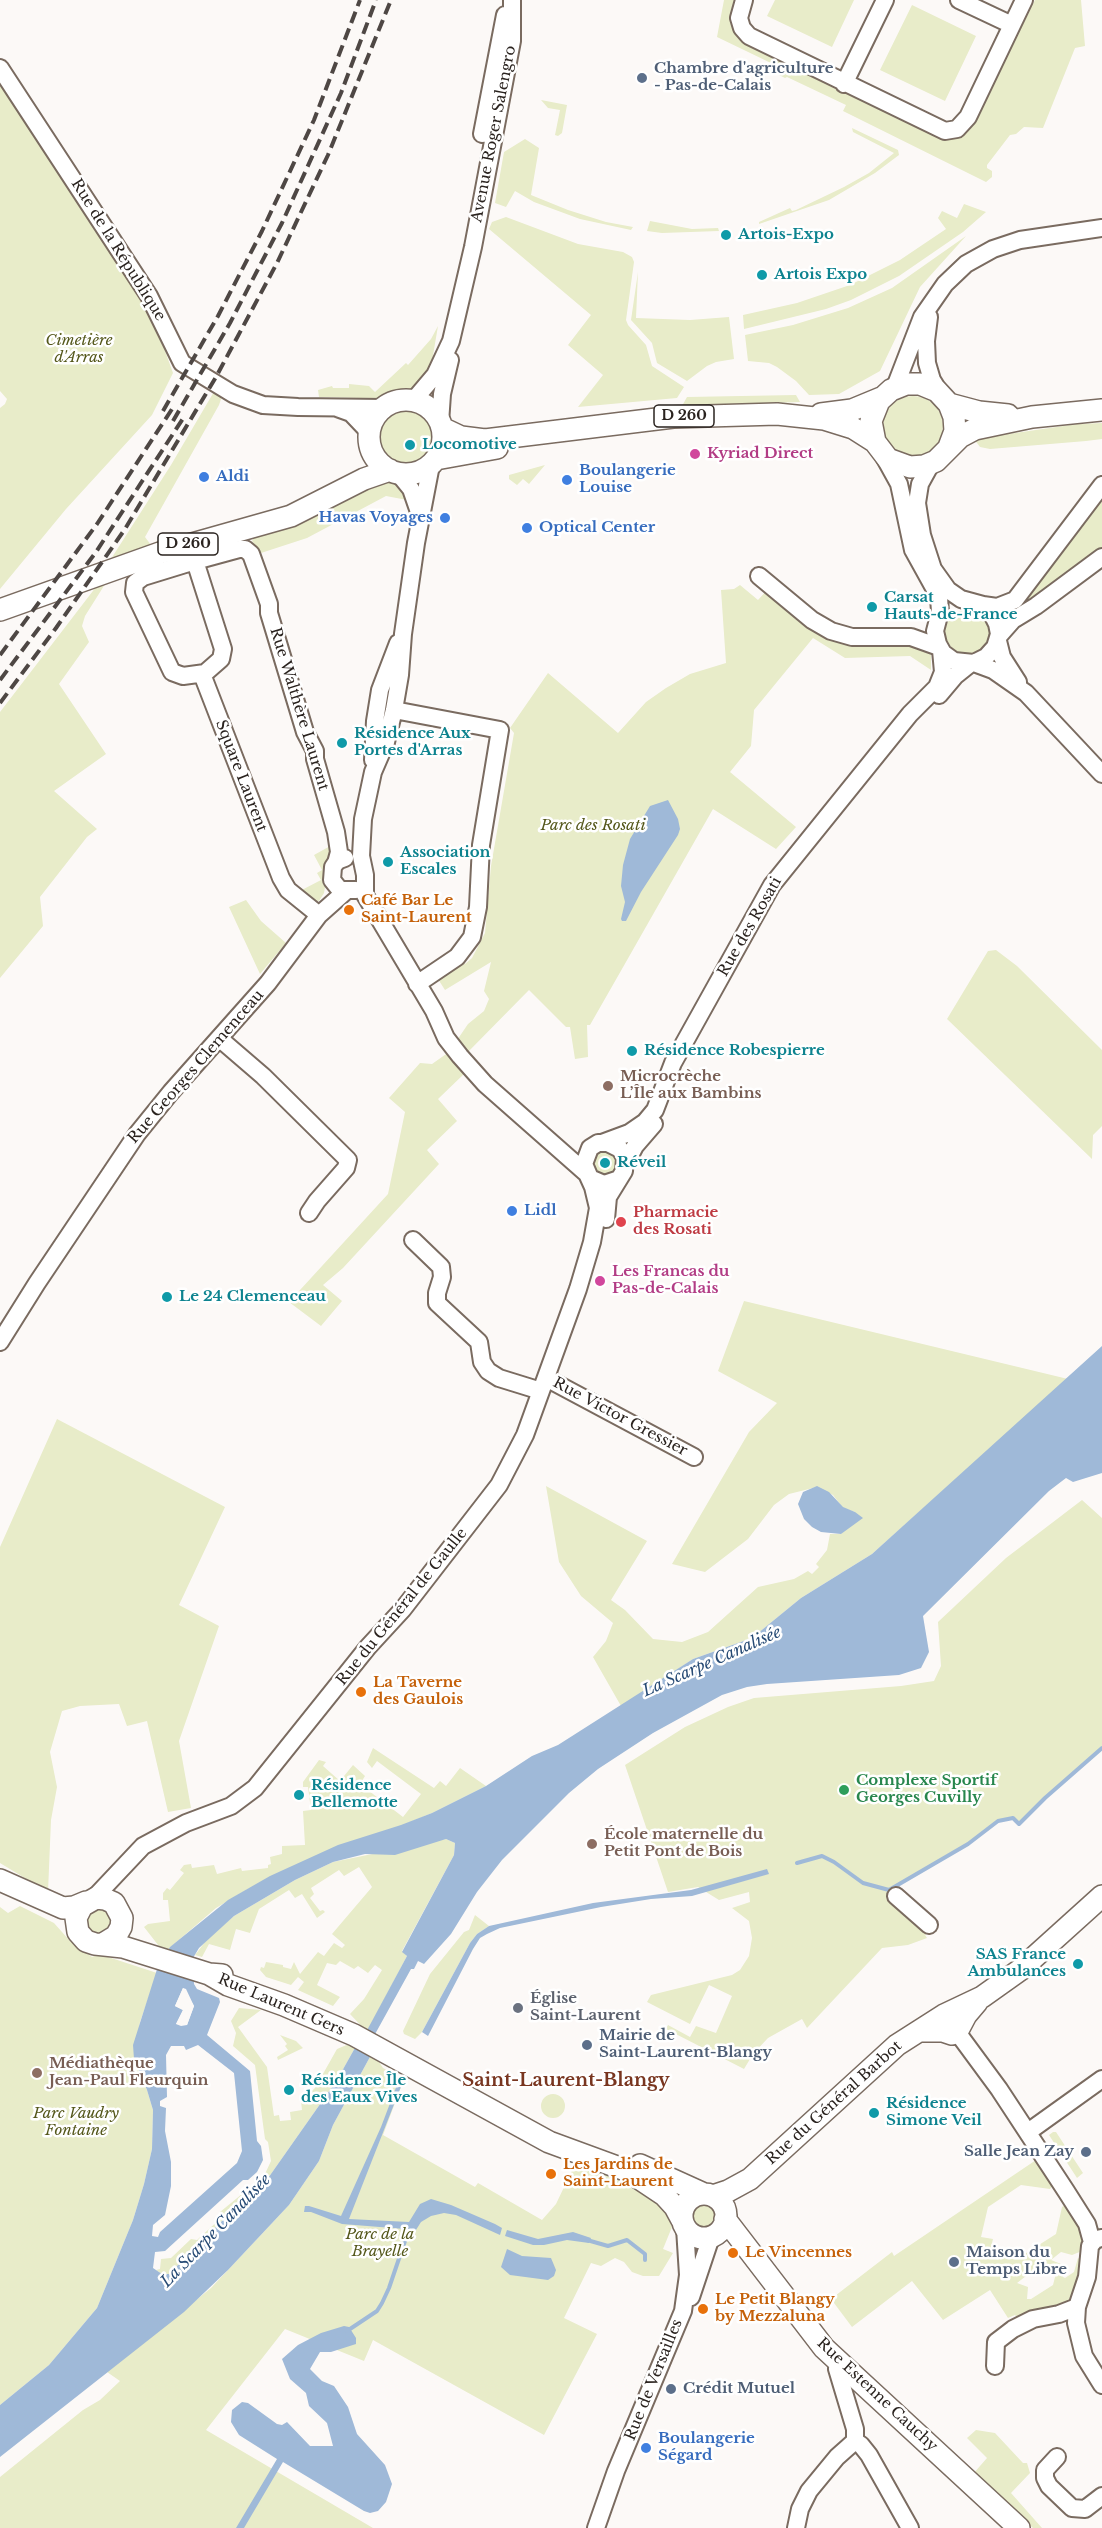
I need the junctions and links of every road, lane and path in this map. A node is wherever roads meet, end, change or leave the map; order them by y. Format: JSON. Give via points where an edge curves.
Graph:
{"nodes":[{"id":1,"x":511,"y":0,"type":"edge"},
{"id":2,"x":744,"y":0,"type":"edge"},
{"id":3,"x":885,"y":0,"type":"edge"},
{"id":4,"x":959,"y":0,"type":"edge"},
{"id":5,"x":1024,"y":0,"type":"edge"},
{"id":6,"x":1012,"y":25,"type":"junction"},
{"id":7,"x":0,"y":68,"type":"edge"},
{"id":8,"x":844,"y":84,"type":"junction"},
{"id":9,"x":1102,"y":228,"type":"edge"},
{"id":10,"x":934,"y":299,"type":"junction"},
{"id":11,"x":451,"y":341,"type":"junction"},
{"id":12,"x":888,"y":393,"type":"junction"},
{"id":13,"x":945,"y":398,"type":"junction"},
{"id":14,"x":413,"y":401,"type":"junction"},
{"id":15,"x":331,"y":407,"type":"junction"},
{"id":16,"x":384,"y":408,"type":"junction"},
{"id":17,"x":1102,"y":410,"type":"edge"},
{"id":18,"x":810,"y":416,"type":"junction"},
{"id":19,"x":1032,"y":417,"type":"junction"},
{"id":20,"x":441,"y":425,"type":"junction"},
{"id":21,"x":559,"y":432,"type":"junction"},
{"id":22,"x":370,"y":439,"type":"junction"},
{"id":23,"x":949,"y":447,"type":"junction"},
{"id":24,"x":879,"y":448,"type":"junction"},
{"id":25,"x":433,"y":462,"type":"junction"},
{"id":26,"x":931,"y":464,"type":"junction"},
{"id":27,"x":394,"y":471,"type":"junction"},
{"id":28,"x":1102,"y":485,"type":"edge"},
{"id":29,"x":321,"y":502,"type":"junction"},
{"id":30,"x":420,"y":515,"type":"junction"},
{"id":31,"x":1102,"y":557,"type":"edge"},
{"id":32,"x":195,"y":561,"type":"junction"},
{"id":33,"x":759,"y":576,"type":"dead end"},
{"id":34,"x":975,"y":603,"type":"junction"},
{"id":35,"x":0,"y":610,"type":"edge"},
{"id":36,"x":938,"y":619,"type":"junction"},
{"id":37,"x":403,"y":634,"type":"junction"},
{"id":38,"x":899,"y":635,"type":"junction"},
{"id":39,"x":998,"y":639,"type":"junction"},
{"id":40,"x":940,"y":649,"type":"junction"},
{"id":41,"x":972,"y":663,"type":"junction"},
{"id":42,"x":202,"y":674,"type":"junction"},
{"id":43,"x":1026,"y":693,"type":"junction"},
{"id":44,"x":394,"y":710,"type":"junction"},
{"id":45,"x":373,"y":772,"type":"junction"},
{"id":46,"x":1102,"y":774,"type":"edge"},
{"id":47,"x":363,"y":819,"type":"junction"},
{"id":48,"x":338,"y":861,"type":"junction"},
{"id":49,"x":364,"y":873,"type":"junction"},
{"id":50,"x":332,"y":880,"type":"junction"},
{"id":51,"x":347,"y":891,"type":"junction"},
{"id":52,"x":366,"y":899,"type":"junction"},
{"id":53,"x":319,"y":915,"type":"junction"},
{"id":54,"x":417,"y":984,"type":"junction"},
{"id":55,"x":220,"y":1039,"type":"junction"},
{"id":56,"x":549,"y":1138,"type":"junction"},
{"id":57,"x":598,"y":1144,"type":"junction"},
{"id":58,"x":622,"y":1172,"type":"junction"},
{"id":59,"x":587,"y":1174,"type":"junction"},
{"id":60,"x":309,"y":1213,"type":"dead end"},
{"id":61,"x":413,"y":1240,"type":"dead end"},
{"id":62,"x":583,"y":1275,"type":"junction"},
{"id":63,"x":0,"y":1342,"type":"edge"},
{"id":64,"x":543,"y":1385,"type":"junction"},
{"id":65,"x":694,"y":1456,"type":"dead end"},
{"id":66,"x":128,"y":1862,"type":"junction"},
{"id":67,"x":3,"y":1881,"type":"edge"},
{"id":68,"x":896,"y":1896,"type":"dead end"},
{"id":69,"x":1102,"y":1896,"type":"edge"},
{"id":70,"x":90,"y":1900,"type":"junction"},
{"id":71,"x":121,"y":1915,"type":"junction"},
{"id":72,"x":929,"y":1925,"type":"dead end"},
{"id":73,"x":80,"y":1935,"type":"junction"},
{"id":74,"x":103,"y":1944,"type":"junction"},
{"id":75,"x":158,"y":1956,"type":"junction"},
{"id":76,"x":951,"y":2023,"type":"junction"},
{"id":77,"x":389,"y":2053,"type":"junction"},
{"id":78,"x":1102,"y":2079,"type":"edge"},
{"id":79,"x":1028,"y":2132,"type":"junction"},
{"id":80,"x":750,"y":2179,"type":"junction"},
{"id":81,"x":708,"y":2195,"type":"junction"},
{"id":82,"x":683,"y":2224,"type":"junction"},
{"id":83,"x":719,"y":2227,"type":"junction"},
{"id":84,"x":1097,"y":2255,"type":"edge"},
{"id":85,"x":683,"y":2311,"type":"junction"},
{"id":86,"x":1076,"y":2315,"type":"junction"},
{"id":87,"x":838,"y":2361,"type":"junction"},
{"id":88,"x":995,"y":2366,"type":"dead end"},
{"id":89,"x":1102,"y":2385,"type":"edge"},
{"id":90,"x":855,"y":2442,"type":"junction"},
{"id":91,"x":1057,"y":2457,"type":"dead end"},
{"id":92,"x":1102,"y":2496,"type":"edge"},
{"id":93,"x":596,"y":2528,"type":"edge"},
{"id":94,"x":796,"y":2528,"type":"edge"},
{"id":95,"x":910,"y":2528,"type":"edge"},
{"id":96,"x":1019,"y":2528,"type":"edge"}],
"edges":[{"from":1,"to":11,"type":"street","name":"Avenue Roger Salengro","via":[[512,41]]},
{"from":2,"to":8,"type":"street","via":[[739,18],[745,32]]},
{"from":3,"to":8,"type":"street"},
{"from":4,"to":6,"type":"street"},
{"from":5,"to":6,"type":"street"},
{"from":6,"to":8,"type":"street","via":[[968,117],[957,129],[938,129]]},
{"from":7,"to":15,"type":"street","name":"Rue de la République","via":[[149,296],[182,363],[252,402]]},
{"from":9,"to":10,"type":"street","via":[[1020,240],[993,249],[959,270]]},
{"from":10,"to":12,"type":"street"},
{"from":10,"to":13,"type":"street","via":[[927,324],[926,355],[932,380]]},
{"from":11,"to":14,"type":"street","name":"Avenue Roger Salengro","via":[[438,370]]},
{"from":11,"to":20,"type":"street","name":"Avenue Roger Salengro"},
{"from":12,"to":13,"type":"main road","via":[[909,383],[920,384]]},
{"from":12,"to":18,"type":"main road","number":"D 260","via":[[852,410]]},
{"from":12,"to":24,"type":"main road","via":[[871,421]]},
{"from":13,"to":19,"type":"main road","via":[[988,414]]},
{"from":13,"to":23,"type":"main road","via":[[955,427]]},
{"from":14,"to":16,"type":"main road","via":[[402,400]]},
{"from":14,"to":20,"type":"main road","via":[[431,410]]},
{"from":15,"to":16,"type":"street","name":"Rue de la République"},
{"from":15,"to":22,"type":"street","name":"Rue de la République","via":[[351,413]]},
{"from":16,"to":22,"type":"main road","via":[[374,420]]},
{"from":17,"to":19,"type":"main road"},
{"from":18,"to":21,"type":"main road","number":"D 260","via":[[673,417]]},
{"from":18,"to":24,"type":"main road","number":"D 260","via":[[846,425]]},
{"from":19,"to":23,"type":"main road","via":[[975,429]]},
{"from":20,"to":21,"type":"main road","number":"D 260","via":[[457,436],[478,440]]},
{"from":20,"to":25,"type":"main road","via":[[442,445]]},
{"from":21,"to":25,"type":"main road","number":"D 260"},
{"from":22,"to":27,"type":"main road","via":[[378,460]]},
{"from":22,"to":29,"type":"main road","number":"D 260","via":[[358,465]]},
{"from":23,"to":26,"type":"main road"},
{"from":24,"to":26,"type":"main road","via":[[904,466]]},
{"from":24,"to":36,"type":"street","via":[[899,484],[913,550],[939,597]]},
{"from":25,"to":27,"type":"main road","via":[[412,473]]},
{"from":25,"to":30,"type":"street"},
{"from":26,"to":34,"type":"street","via":[[917,497],[922,535],[940,581],[952,593]]},
{"from":27,"to":29,"type":"main road","number":"D 260","via":[[364,480]]},
{"from":27,"to":30,"type":"street","via":[[411,489]]},
{"from":28,"to":34,"type":"street","via":[[1015,600],[997,607]]},
{"from":29,"to":35,"type":"main road","number":"D 260","via":[[282,519],[167,551]]},
{"from":30,"to":37,"type":"street"},
{"from":31,"to":39,"type":"street","via":[[1013,620]]},
{"from":32,"to":42,"type":"street","via":[[223,649],[221,658]]},
{"from":32,"to":42,"type":"street","via":[[143,577],[134,589],[172,672],[180,676]]},
{"from":32,"to":48,"type":"street","name":"Rue Walthère Laurent","via":[[242,548],[252,556],[305,732],[315,751],[336,832]]},
{"from":33,"to":38,"type":"street","via":[[831,631],[852,637]]},
{"from":34,"to":36,"type":"street","via":[[951,605]]},
{"from":34,"to":39,"type":"street","via":[[996,620]]},
{"from":36,"to":38,"type":"street","via":[[920,630]]},
{"from":36,"to":40,"type":"street","via":[[935,631]]},
{"from":37,"to":44,"type":"street"},
{"from":37,"to":45,"type":"street","via":[[380,690]]},
{"from":38,"to":40,"type":"street","via":[[924,640]]},
{"from":39,"to":41,"type":"street","via":[[989,655]]},
{"from":39,"to":43,"type":"street","via":[[1002,657]]},
{"from":40,"to":41,"type":"street","via":[[954,661]]},
{"from":40,"to":57,"type":"street","name":"Rue des Rosati","via":[[943,672],[937,687],[911,713],[776,879],[673,1063],[655,1110],[629,1133]]},
{"from":41,"to":43,"type":"street","via":[[993,670]]},
{"from":41,"to":58,"type":"street","name":"Rue des Rosati","via":[[949,682],[786,884],[682,1068],[667,1107],[635,1146]]},
{"from":42,"to":53,"type":"street","name":"Square Laurent","via":[[280,878],[292,894]]},
{"from":43,"to":46,"type":"street"},
{"from":44,"to":45,"type":"street"},
{"from":44,"to":54,"type":"street","via":[[500,730],[481,845],[478,907],[472,936],[457,957]]},
{"from":45,"to":47,"type":"street"},
{"from":47,"to":48,"type":"street","via":[[350,847]]},
{"from":47,"to":49,"type":"street"},
{"from":48,"to":49,"type":"street","via":[[352,858]]},
{"from":48,"to":50,"type":"street","via":[[331,872]]},
{"from":49,"to":51,"type":"street","via":[[358,888]]},
{"from":49,"to":52,"type":"street"},
{"from":50,"to":51,"type":"street","via":[[336,887]]},
{"from":50,"to":53,"type":"street"},
{"from":51,"to":52,"type":"street"},
{"from":51,"to":53,"type":"street"},
{"from":52,"to":54,"type":"street"},
{"from":53,"to":55,"type":"street","name":"Rue Georges Clemenceau"},
{"from":54,"to":56,"type":"street","via":[[460,1056],[478,1077]]},
{"from":55,"to":60,"type":"street","via":[[348,1160],[346,1168]]},
{"from":55,"to":63,"type":"street","name":"Rue Georges Clemenceau","via":[[131,1142]]},
{"from":56,"to":57,"type":"street","via":[[575,1147]]},
{"from":56,"to":59,"type":"street"},
{"from":57,"to":58,"type":"street","via":[[618,1147],[624,1155]]},
{"from":57,"to":59,"type":"street","via":[[585,1157]]},
{"from":58,"to":59,"type":"street","via":[[604,1184]]},
{"from":58,"to":62,"type":"street","name":"Rue du Général de Gaulle","via":[[610,1192],[603,1229]]},
{"from":59,"to":62,"type":"street","name":"Rue du Général de Gaulle","via":[[598,1213]]},
{"from":61,"to":64,"type":"street","name":"Rue Victor Gressier","via":[[441,1268],[437,1303],[479,1342],[482,1362],[488,1371],[499,1378]]},
{"from":62,"to":64,"type":"street","name":"Rue du Général de Gaulle"},
{"from":64,"to":65,"type":"street","name":"Rue Victor Gressier"},
{"from":64,"to":66,"type":"street","name":"Rue du Général de Gaulle","via":[[515,1458],[493,1494],[265,1778],[239,1802],[155,1839]]},
{"from":66,"to":70,"type":"street","name":"Rue du Général de Gaulle"},
{"from":66,"to":71,"type":"street","via":[[120,1882]]},
{"from":67,"to":70,"type":"main road","via":[[63,1908]]},
{"from":67,"to":73,"type":"main road"},
{"from":68,"to":72,"type":"street"},
{"from":69,"to":76,"type":"main road","via":[[1035,1958]]},
{"from":70,"to":71,"type":"main road","via":[[108,1900]]},
{"from":70,"to":73,"type":"main road","via":[[78,1910]]},
{"from":71,"to":74,"type":"main road","via":[[122,1927],[117,1936]]},
{"from":71,"to":75,"type":"main road","name":"Rue Laurent Gers","via":[[131,1934]]},
{"from":73,"to":74,"type":"main road","via":[[91,1943]]},
{"from":74,"to":75,"type":"main road","name":"Rue Laurent Gers"},
{"from":75,"to":77,"type":"main road","name":"Rue Laurent Gers","via":[[298,2002]]},
{"from":76,"to":79,"type":"street"},
{"from":76,"to":80,"type":"main road","name":"Rue du Général Barbot","via":[[920,2031],[887,2052]]},
{"from":77,"to":81,"type":"main road","name":"Rue Laurent Gers","via":[[562,2140],[641,2166]]},
{"from":77,"to":82,"type":"main road","name":"Rue Laurent Gers","via":[[549,2142],[621,2168],[645,2181],[668,2199]]},
{"from":78,"to":79,"type":"street"},
{"from":79,"to":84,"type":"street","via":[[1087,2224]]},
{"from":80,"to":81,"type":"main road","name":"Rue du Général Barbot","via":[[728,2191]]},
{"from":80,"to":83,"type":"main road","name":"Rue du Général Barbot"},
{"from":81,"to":82,"type":"main road","via":[[693,2196],[685,2204]]},
{"from":81,"to":83,"type":"main road","via":[[722,2203]]},
{"from":82,"to":83,"type":"main road","via":[[697,2237]]},
{"from":82,"to":85,"type":"street","name":"Rue de Versailles","via":[[688,2276]]},
{"from":83,"to":85,"type":"street"},
{"from":83,"to":87,"type":"main road","name":"Rue Estenne Cauchy","via":[[749,2249],[811,2332]]},
{"from":84,"to":86,"type":"street"},
{"from":85,"to":93,"type":"street","name":"Rue de Versailles"},
{"from":86,"to":88,"type":"street","via":[[1033,2319],[996,2342]]},
{"from":86,"to":89,"type":"street","via":[[1084,2356]]},
{"from":87,"to":90,"type":"street"},
{"from":87,"to":96,"type":"main road","name":"Rue Estenne Cauchy"},
{"from":90,"to":94,"type":"street","via":[[809,2491]]},
{"from":90,"to":95,"type":"street","via":[[864,2447]]},
{"from":91,"to":92,"type":"street","via":[[1046,2470],[1045,2478],[1072,2508],[1085,2509]]}]}
